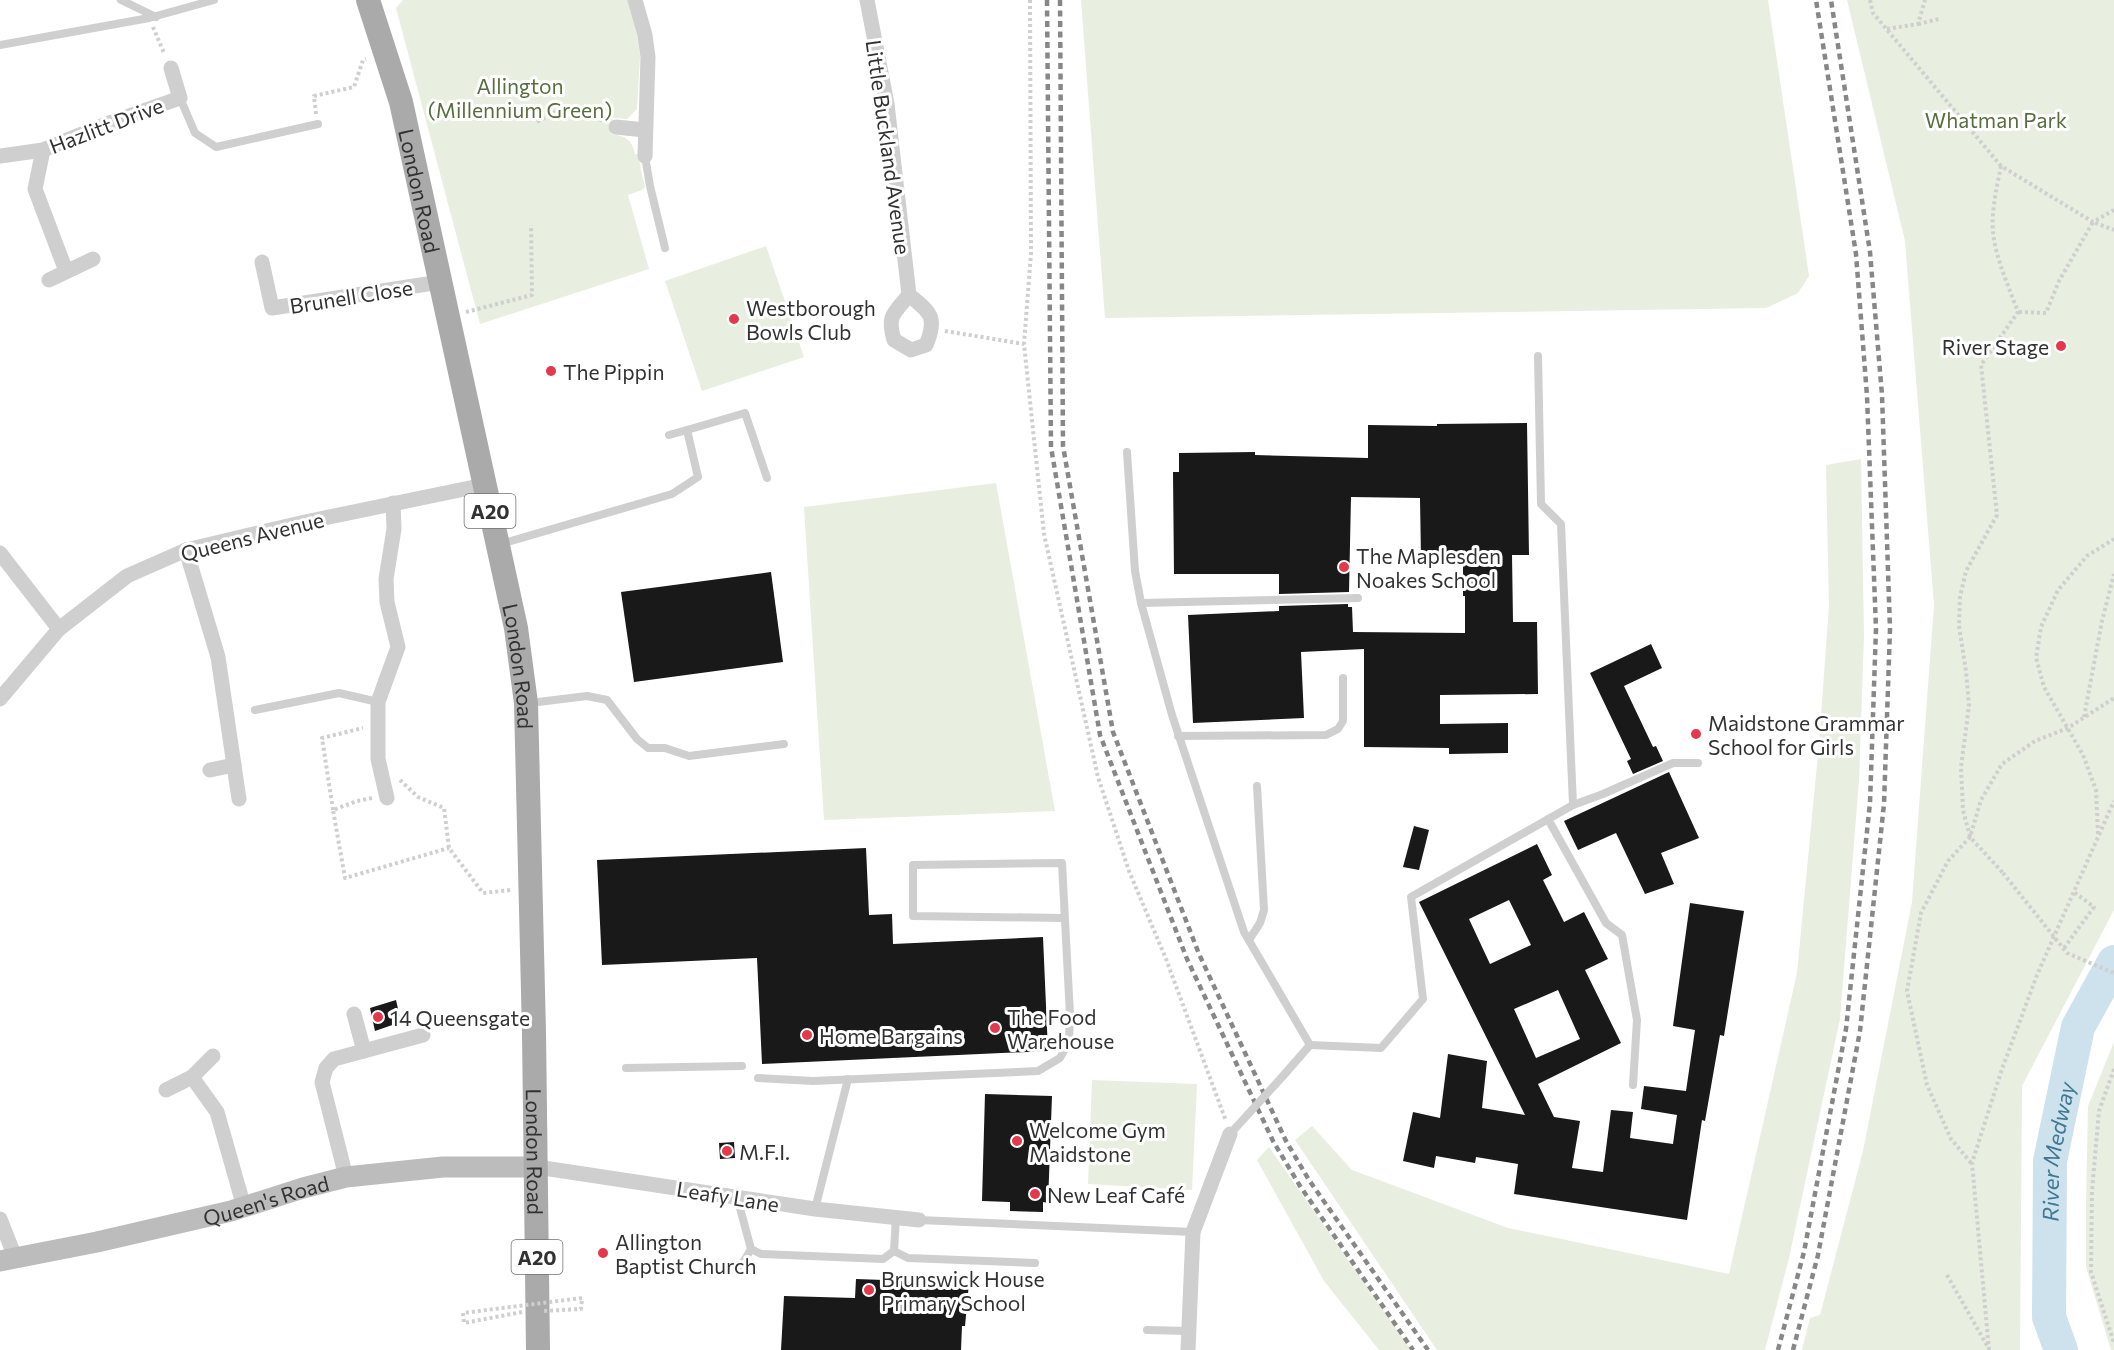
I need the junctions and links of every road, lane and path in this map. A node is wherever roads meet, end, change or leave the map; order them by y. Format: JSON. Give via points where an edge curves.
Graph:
{"nodes":[{"id":1,"x":121,"y":0,"type":"edge"},
{"id":2,"x":214,"y":0,"type":"edge"},
{"id":3,"x":368,"y":0,"type":"edge"},
{"id":4,"x":635,"y":0,"type":"edge"},
{"id":5,"x":867,"y":0,"type":"edge"},
{"id":6,"x":1030,"y":0,"type":"edge"},
{"id":7,"x":1870,"y":0,"type":"edge"},
{"id":8,"x":1925,"y":0,"type":"edge"},
{"id":9,"x":152,"y":17,"type":"junction"},
{"id":10,"x":1939,"y":19,"type":"dead end"},
{"id":11,"x":1918,"y":24,"type":"junction"},
{"id":12,"x":1887,"y":29,"type":"junction"},
{"id":13,"x":0,"y":45,"type":"edge"},
{"id":14,"x":388,"y":57,"type":"junction"},
{"id":15,"x":171,"y":68,"type":"joint"},
{"id":16,"x":180,"y":98,"type":"junction"},
{"id":17,"x":537,"y":122,"type":"dead end"},
{"id":18,"x":318,"y":124,"type":"joint"},
{"id":19,"x":616,"y":127,"type":"joint"},
{"id":20,"x":645,"y":130,"type":"junction"},
{"id":21,"x":43,"y":150,"type":"junction"},
{"id":22,"x":0,"y":156,"type":"edge"},
{"id":23,"x":645,"y":156,"type":"joint"},
{"id":24,"x":2001,"y":166,"type":"junction"},
{"id":25,"x":2114,"y":210,"type":"edge"},
{"id":26,"x":2093,"y":222,"type":"junction"},
{"id":27,"x":531,"y":225,"type":"dead end"},
{"id":28,"x":2114,"y":230,"type":"edge"},
{"id":29,"x":665,"y":248,"type":"dead end"},
{"id":30,"x":93,"y":258,"type":"dead end"},
{"id":31,"x":262,"y":262,"type":"dead end"},
{"id":32,"x":66,"y":271,"type":"junction"},
{"id":33,"x":49,"y":280,"type":"dead end"},
{"id":34,"x":440,"y":282,"type":"junction"},
{"id":35,"x":909,"y":295,"type":"junction"},
{"id":36,"x":488,"y":307,"type":"dead end"},
{"id":37,"x":2018,"y":312,"type":"junction"},
{"id":38,"x":933,"y":329,"type":"junction"},
{"id":39,"x":1024,"y":344,"type":"junction"},
{"id":40,"x":1538,"y":356,"type":"dead end"},
{"id":41,"x":687,"y":430,"type":"junction"},
{"id":42,"x":669,"y":435,"type":"dead end"},
{"id":43,"x":1127,"y":452,"type":"dead end"},
{"id":44,"x":767,"y":478,"type":"dead end"},
{"id":45,"x":484,"y":485,"type":"junction"},
{"id":46,"x":393,"y":504,"type":"junction"},
{"id":47,"x":2114,"y":539,"type":"edge"},
{"id":48,"x":497,"y":546,"type":"junction"},
{"id":49,"x":186,"y":550,"type":"junction"},
{"id":50,"x":0,"y":553,"type":"edge"},
{"id":51,"x":2114,"y":574,"type":"edge"},
{"id":52,"x":1358,"y":598,"type":"dead end"},
{"id":53,"x":1141,"y":603,"type":"junction"},
{"id":54,"x":59,"y":629,"type":"junction"},
{"id":55,"x":1343,"y":678,"type":"dead end"},
{"id":56,"x":2114,"y":698,"type":"edge"},
{"id":57,"x":0,"y":699,"type":"edge"},
{"id":58,"x":378,"y":702,"type":"junction"},
{"id":59,"x":526,"y":703,"type":"junction"},
{"id":60,"x":255,"y":710,"type":"dead end"},
{"id":61,"x":2084,"y":718,"type":"junction"},
{"id":62,"x":378,"y":725,"type":"junction"},
{"id":63,"x":2068,"y":728,"type":"junction"},
{"id":64,"x":1179,"y":736,"type":"junction"},
{"id":65,"x":784,"y":744,"type":"dead end"},
{"id":66,"x":378,"y":759,"type":"junction"},
{"id":67,"x":1698,"y":764,"type":"dead end"},
{"id":68,"x":234,"y":765,"type":"junction"},
{"id":69,"x":210,"y":770,"type":"dead end"},
{"id":70,"x":1257,"y":786,"type":"dead end"},
{"id":71,"x":380,"y":798,"type":"joint"},
{"id":72,"x":239,"y":799,"type":"dead end"},
{"id":73,"x":2114,"y":801,"type":"edge"},
{"id":74,"x":1573,"y":805,"type":"junction"},
{"id":75,"x":333,"y":810,"type":"junction"},
{"id":76,"x":1548,"y":819,"type":"junction"},
{"id":77,"x":1970,"y":837,"type":"junction"},
{"id":78,"x":2098,"y":838,"type":"junction"},
{"id":79,"x":449,"y":848,"type":"junction"},
{"id":80,"x":531,"y":887,"type":"junction"},
{"id":81,"x":2074,"y":892,"type":"junction"},
{"id":82,"x":1064,"y":918,"type":"junction"},
{"id":83,"x":1249,"y":940,"type":"junction"},
{"id":84,"x":2064,"y":948,"type":"junction"},
{"id":85,"x":2114,"y":973,"type":"edge"},
{"id":86,"x":354,"y":1014,"type":"dead end"},
{"id":87,"x":423,"y":1035,"type":"dead end"},
{"id":88,"x":1310,"y":1044,"type":"junction"},
{"id":89,"x":364,"y":1051,"type":"junction"},
{"id":90,"x":213,"y":1056,"type":"dead end"},
{"id":91,"x":742,"y":1066,"type":"dead end"},
{"id":92,"x":626,"y":1068,"type":"dead end"},
{"id":93,"x":2114,"y":1069,"type":"edge"},
{"id":94,"x":192,"y":1077,"type":"junction"},
{"id":95,"x":758,"y":1078,"type":"dead end"},
{"id":96,"x":848,"y":1079,"type":"junction"},
{"id":97,"x":1633,"y":1085,"type":"dead end"},
{"id":98,"x":166,"y":1090,"type":"dead end"},
{"id":99,"x":1230,"y":1134,"type":"junction"},
{"id":100,"x":1972,"y":1163,"type":"junction"},
{"id":101,"x":537,"y":1167,"type":"junction"},
{"id":102,"x":346,"y":1177,"type":"junction"},
{"id":103,"x":737,"y":1197,"type":"junction"},
{"id":104,"x":244,"y":1207,"type":"junction"},
{"id":105,"x":814,"y":1209,"type":"junction"},
{"id":106,"x":896,"y":1217,"type":"junction"},
{"id":107,"x":0,"y":1219,"type":"edge"},
{"id":108,"x":919,"y":1220,"type":"joint"},
{"id":109,"x":1193,"y":1232,"type":"junction"},
{"id":110,"x":751,"y":1249,"type":"junction"},
{"id":111,"x":894,"y":1251,"type":"junction"},
{"id":112,"x":9,"y":1255,"type":"edge"},
{"id":113,"x":1035,"y":1263,"type":"dead end"},
{"id":114,"x":735,"y":1269,"type":"dead end"},
{"id":115,"x":1947,"y":1275,"type":"dead end"},
{"id":116,"x":543,"y":1311,"type":"dead end"},
{"id":117,"x":522,"y":1312,"type":"dead end"},
{"id":118,"x":1147,"y":1330,"type":"dead end"},
{"id":119,"x":1188,"y":1331,"type":"junction"},
{"id":120,"x":2114,"y":1343,"type":"edge"},
{"id":121,"x":538,"y":1350,"type":"edge"},
{"id":122,"x":1188,"y":1350,"type":"edge"},
{"id":123,"x":1989,"y":1350,"type":"edge"}],
"edges":[{"from":1,"to":9,"type":"lane"},
{"from":2,"to":9,"type":"lane"},
{"from":3,"to":14,"type":"main road","name":"London Road","number":"A20"},
{"from":4,"to":20,"type":"street","via":[[647,45]]},
{"from":5,"to":35,"type":"street","name":"Little Buckland Avenue","via":[[887,104]]},
{"from":6,"to":39,"type":"path","via":[[1031,253]]},
{"from":7,"to":12,"type":"path","via":[[1874,13]]},
{"from":8,"to":11,"type":"path"},
{"from":9,"to":13,"type":"lane"},
{"from":9,"to":15,"type":"path"},
{"from":10,"to":11,"type":"path"},
{"from":11,"to":12,"type":"path"},
{"from":12,"to":24,"type":"path"},
{"from":14,"to":18,"type":"path","via":[[363,60],[354,87],[314,96]]},
{"from":14,"to":34,"type":"main road","name":"London Road","number":"A20"},
{"from":15,"to":16,"type":"street","name":"Hazlitt Drive"},
{"from":16,"to":18,"type":"lane","via":[[195,133],[216,147]]},
{"from":16,"to":21,"type":"street","name":"Hazlitt Drive"},
{"from":17,"to":19,"type":"path","via":[[555,112],[615,122]]},
{"from":19,"to":20,"type":"street"},
{"from":20,"to":23,"type":"street"},
{"from":21,"to":22,"type":"street","name":"Hazlitt Drive"},
{"from":21,"to":32,"type":"street","via":[[35,189]]},
{"from":23,"to":29,"type":"lane"},
{"from":24,"to":26,"type":"path"},
{"from":24,"to":37,"type":"path","via":[[1994,209],[1994,244]]},
{"from":25,"to":26,"type":"path"},
{"from":26,"to":28,"type":"path"},
{"from":26,"to":37,"type":"path","via":[[2059,281],[2046,313]]},
{"from":27,"to":36,"type":"path","via":[[532,294]]},
{"from":30,"to":32,"type":"street"},
{"from":31,"to":34,"type":"street","name":"Brunell Close","via":[[272,308]]},
{"from":32,"to":33,"type":"street"},
{"from":34,"to":45,"type":"main road","name":"London Road","number":"A20"},
{"from":35,"to":38,"type":"street","via":[[928,311]]},
{"from":35,"to":38,"type":"street","via":[[894,313],[890,325],[894,340],[910,350],[926,345]]},
{"from":37,"to":77,"type":"path","via":[[1981,365],[1997,515],[1966,572],[1960,597],[1959,626],[1969,705],[1961,767],[1963,810]]},
{"from":38,"to":39,"type":"path"},
{"from":39,"to":99,"type":"path","via":[[1044,534],[1098,777],[1129,872],[1166,959]]},
{"from":40,"to":74,"type":"lane","via":[[1541,504],[1561,524]]},
{"from":41,"to":42,"type":"lane"},
{"from":41,"to":44,"type":"lane","via":[[745,413]]},
{"from":41,"to":48,"type":"lane","via":[[698,477],[672,494]]},
{"from":43,"to":53,"type":"lane","via":[[1135,571]]},
{"from":45,"to":46,"type":"street","name":"Queens Avenue"},
{"from":45,"to":48,"type":"main road","name":"London Road","number":"A20"},
{"from":46,"to":49,"type":"street","name":"Queens Avenue"},
{"from":46,"to":58,"type":"street","via":[[394,529],[386,579],[387,602],[398,647]]},
{"from":47,"to":63,"type":"path","via":[[2087,556],[2058,590],[2041,627],[2036,658],[2044,687]]},
{"from":48,"to":59,"type":"main road","name":"London Road","number":"A20","via":[[516,628]]},
{"from":49,"to":54,"type":"street","name":"Queens Avenue","via":[[127,576]]},
{"from":49,"to":68,"type":"street","via":[[218,657]]},
{"from":50,"to":54,"type":"street"},
{"from":51,"to":61,"type":"path"},
{"from":52,"to":53,"type":"lane"},
{"from":53,"to":64,"type":"lane"},
{"from":54,"to":57,"type":"street","name":"Queens Avenue"},
{"from":55,"to":64,"type":"lane","via":[[1343,721],[1326,735]]},
{"from":56,"to":61,"type":"path"},
{"from":58,"to":60,"type":"lane","via":[[339,693]]},
{"from":58,"to":62,"type":"street"},
{"from":59,"to":65,"type":"lane","via":[[587,696],[607,700],[648,748],[665,748],[689,756]]},
{"from":59,"to":80,"type":"main road","name":"London Road","number":"A20"},
{"from":61,"to":63,"type":"path"},
{"from":62,"to":66,"type":"street"},
{"from":62,"to":75,"type":"path","via":[[322,738]]},
{"from":63,"to":77,"type":"path","via":[[2035,741],[2002,764],[1981,800]]},
{"from":63,"to":78,"type":"path","via":[[2096,790]]},
{"from":64,"to":83,"type":"lane"},
{"from":66,"to":71,"type":"street"},
{"from":66,"to":79,"type":"path","via":[[418,797],[444,808]]},
{"from":67,"to":74,"type":"lane","via":[[1673,763]]},
{"from":68,"to":69,"type":"street"},
{"from":68,"to":72,"type":"street"},
{"from":70,"to":83,"type":"lane","via":[[1264,910]]},
{"from":71,"to":75,"type":"path"},
{"from":73,"to":78,"type":"path"},
{"from":74,"to":76,"type":"lane"},
{"from":75,"to":79,"type":"path","via":[[345,878]]},
{"from":76,"to":88,"type":"lane","via":[[1411,897],[1424,999],[1381,1048]]},
{"from":76,"to":97,"type":"lane","via":[[1606,923],[1622,935],[1637,1020]]},
{"from":77,"to":84,"type":"path","bridge":true},
{"from":77,"to":100,"type":"path","via":[[1948,861],[1921,913],[1907,991],[1927,1085],[1951,1139]]},
{"from":78,"to":81,"type":"path"},
{"from":79,"to":80,"type":"path","via":[[483,893]]},
{"from":80,"to":101,"type":"main road","name":"London Road","number":"A20"},
{"from":81,"to":84,"type":"path","via":[[2094,907]]},
{"from":81,"to":100,"type":"path","via":[[2013,1037]]},
{"from":82,"to":82,"type":"lane","via":[[913,916],[913,865],[1062,863]]},
{"from":82,"to":96,"type":"lane","via":[[1070,1015],[1068,1041],[1060,1058],[1038,1071]]},
{"from":83,"to":88,"type":"lane"},
{"from":84,"to":85,"type":"path","bridge":true,"via":[[2067,953]]},
{"from":86,"to":89,"type":"street"},
{"from":87,"to":89,"type":"street"},
{"from":88,"to":99,"type":"lane","bridge":true},
{"from":89,"to":102,"type":"street","via":[[334,1059],[322,1082]]},
{"from":90,"to":94,"type":"street"},
{"from":91,"to":92,"type":"lane"},
{"from":93,"to":120,"type":"path","via":[[2098,1111],[2091,1272]]},
{"from":94,"to":98,"type":"street"},
{"from":94,"to":104,"type":"street","via":[[217,1112]]},
{"from":95,"to":96,"type":"lane"},
{"from":96,"to":105,"type":"lane"},
{"from":99,"to":109,"type":"street"},
{"from":100,"to":123,"type":"path"},
{"from":101,"to":102,"type":"street","name":"Queen's Road","via":[[443,1167]]},
{"from":101,"to":103,"type":"street","name":"Leafy Lane"},
{"from":101,"to":121,"type":"main road","name":"London Road","number":"A20"},
{"from":102,"to":104,"type":"street","name":"Queen's Road"},
{"from":103,"to":105,"type":"street","name":"Leafy Lane"},
{"from":103,"to":110,"type":"lane"},
{"from":104,"to":112,"type":"street","name":"Queen's Road","via":[[97,1242]]},
{"from":105,"to":106,"type":"street","name":"Leafy Lane"},
{"from":106,"to":108,"type":"street","name":"Leafy Lane"},
{"from":106,"to":111,"type":"lane"},
{"from":107,"to":112,"type":"street"},
{"from":108,"to":109,"type":"lane"},
{"from":109,"to":119,"type":"street"},
{"from":110,"to":111,"type":"lane","via":[[761,1254],[883,1259]]},
{"from":110,"to":114,"type":"lane"},
{"from":111,"to":113,"type":"lane","via":[[908,1257]]},
{"from":115,"to":123,"type":"path"},
{"from":116,"to":117,"type":"path","bridge":true,"via":[[581,1309],[582,1298],[463,1313],[464,1323]]},
{"from":118,"to":119,"type":"lane"},
{"from":119,"to":122,"type":"street"}]}
